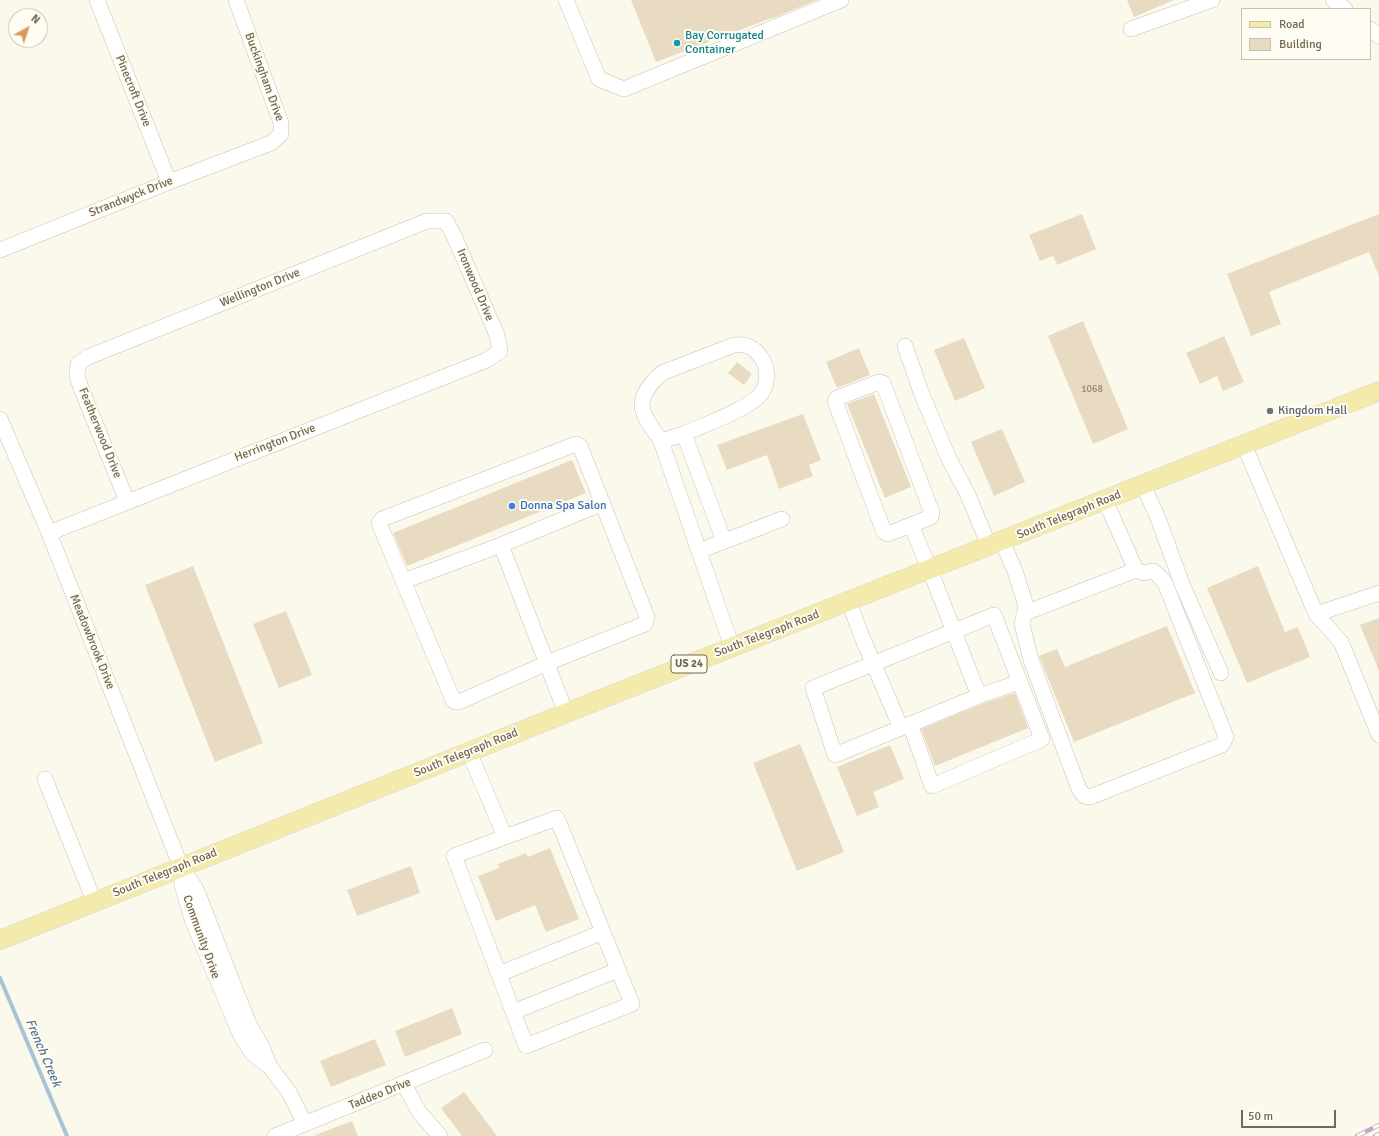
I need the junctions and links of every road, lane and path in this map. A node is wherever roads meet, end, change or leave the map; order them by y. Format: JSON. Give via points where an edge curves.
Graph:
{"nodes":[{"id":1,"x":96,"y":0,"type":"edge"},
{"id":2,"x":236,"y":0,"type":"edge"},
{"id":3,"x":566,"y":0,"type":"edge"},
{"id":4,"x":841,"y":0,"type":"edge"},
{"id":5,"x":1212,"y":0,"type":"edge"},
{"id":6,"x":1333,"y":0,"type":"edge"},
{"id":7,"x":1344,"y":8,"type":"edge"},
{"id":8,"x":1131,"y":28,"type":"dead end"},
{"id":9,"x":1371,"y":30,"type":"edge"},
{"id":10,"x":1379,"y":36,"type":"edge"},
{"id":11,"x":264,"y":146,"type":"joint"},
{"id":12,"x":169,"y":182,"type":"junction"},
{"id":13,"x":446,"y":221,"type":"joint"},
{"id":14,"x":0,"y":250,"type":"edge"},
{"id":15,"x":905,"y":346,"type":"dead end"},
{"id":16,"x":500,"y":351,"type":"joint"},
{"id":17,"x":78,"y":364,"type":"joint"},
{"id":18,"x":1379,"y":391,"type":"edge"},
{"id":19,"x":0,"y":419,"type":"edge"},
{"id":20,"x":684,"y":434,"type":"junction"},
{"id":21,"x":661,"y":441,"type":"junction"},
{"id":22,"x":1244,"y":445,"type":"junction"},
{"id":23,"x":1143,"y":485,"type":"junction"},
{"id":24,"x":1105,"y":500,"type":"junction"},
{"id":25,"x":127,"y":501,"type":"junction"},
{"id":26,"x":602,"y":503,"type":"junction"},
{"id":27,"x":782,"y":519,"type":"dead end"},
{"id":28,"x":911,"y":525,"type":"junction"},
{"id":29,"x":49,"y":533,"type":"junction"},
{"id":30,"x":724,"y":541,"type":"junction"},
{"id":31,"x":996,"y":544,"type":"junction"},
{"id":32,"x":501,"y":545,"type":"junction"},
{"id":33,"x":699,"y":551,"type":"junction"},
{"id":34,"x":930,"y":570,"type":"junction"},
{"id":35,"x":1136,"y":570,"type":"junction"},
{"id":36,"x":404,"y":581,"type":"junction"},
{"id":37,"x":1379,"y":593,"type":"edge"},
{"id":38,"x":849,"y":602,"type":"junction"},
{"id":39,"x":1025,"y":613,"type":"junction"},
{"id":40,"x":1316,"y":614,"type":"junction"},
{"id":41,"x":954,"y":631,"type":"junction"},
{"id":42,"x":732,"y":647,"type":"junction"},
{"id":43,"x":547,"y":663,"type":"junction"},
{"id":44,"x":874,"y":663,"type":"junction"},
{"id":45,"x":1221,"y":673,"type":"dead end"},
{"id":46,"x":1019,"y":682,"type":"junction"},
{"id":47,"x":979,"y":696,"type":"junction"},
{"id":48,"x":566,"y":713,"type":"junction"},
{"id":49,"x":905,"y":726,"type":"junction"},
{"id":50,"x":1379,"y":735,"type":"edge"},
{"id":51,"x":469,"y":752,"type":"junction"},
{"id":52,"x":45,"y":779,"type":"dead end"},
{"id":53,"x":505,"y":837,"type":"junction"},
{"id":54,"x":181,"y":867,"type":"junction"},
{"id":55,"x":94,"y":901,"type":"junction"},
{"id":56,"x":603,"y":932,"type":"junction"},
{"id":57,"x":0,"y":940,"type":"edge"},
{"id":58,"x":618,"y":970,"type":"junction"},
{"id":59,"x":499,"y":974,"type":"junction"},
{"id":60,"x":513,"y":1012,"type":"junction"},
{"id":61,"x":485,"y":1050,"type":"dead end"},
{"id":62,"x":404,"y":1084,"type":"junction"},
{"id":63,"x":305,"y":1124,"type":"junction"},
{"id":64,"x":274,"y":1136,"type":"edge"},
{"id":65,"x":440,"y":1136,"type":"edge"}],
"edges":[{"from":1,"to":12,"type":"street","name":"Pinecroft Drive"},
{"from":2,"to":11,"type":"street","name":"Buckingham Drive","via":[[281,123],[281,134],[271,144]]},
{"from":3,"to":4,"type":"street","via":[[599,79],[624,89]]},
{"from":5,"to":8,"type":"street"},
{"from":6,"to":7,"type":"street"},
{"from":9,"to":10,"type":"street"},
{"from":11,"to":12,"type":"street","name":"Strandwyck Drive"},
{"from":12,"to":14,"type":"street","name":"Strandwyck Drive"},
{"from":13,"to":16,"type":"street","name":"Ironwood Drive","via":[[494,328]]},
{"from":13,"to":17,"type":"street","name":"Wellington Drive","via":[[427,221],[95,354]]},
{"from":15,"to":31,"type":"street","via":[[948,457]]},
{"from":16,"to":25,"type":"street","name":"Herrington Drive","via":[[487,360]]},
{"from":17,"to":25,"type":"street","name":"Featherwood Drive","via":[[77,376],[81,388]]},
{"from":18,"to":22,"type":"main road","name":"South Telegraph Road","number":"US 24"},
{"from":19,"to":29,"type":"street","name":"Meadowbrook Drive"},
{"from":20,"to":21,"type":"street"},
{"from":20,"to":21,"type":"street","via":[[746,406],[760,395],[766,384],[767,369],[763,360],[746,344],[734,345],[664,372],[655,378],[646,390],[642,404],[646,417]]},
{"from":20,"to":30,"type":"street"},
{"from":21,"to":33,"type":"street"},
{"from":22,"to":23,"type":"main road","name":"South Telegraph Road","number":"US 24"},
{"from":22,"to":40,"type":"street"},
{"from":23,"to":24,"type":"main road","name":"South Telegraph Road","number":"US 24"},
{"from":23,"to":45,"type":"street"},
{"from":24,"to":31,"type":"main road","name":"South Telegraph Road","number":"US 24"},
{"from":24,"to":35,"type":"street"},
{"from":25,"to":29,"type":"street","name":"Herrington Drive"},
{"from":26,"to":32,"type":"street"},
{"from":26,"to":36,"type":"street","via":[[580,446],[576,444],[382,519],[379,523]]},
{"from":26,"to":43,"type":"street","via":[[647,620],[645,624]]},
{"from":27,"to":30,"type":"street"},
{"from":28,"to":28,"type":"street","via":[[888,534],[884,532],[835,401],[837,398],[879,382],[883,384],[932,513],[931,517]]},
{"from":28,"to":34,"type":"street"},
{"from":29,"to":54,"type":"street","name":"Meadowbrook Drive"},
{"from":30,"to":33,"type":"street"},
{"from":31,"to":34,"type":"main road","name":"South Telegraph Road","number":"US 24"},
{"from":31,"to":39,"type":"street","via":[[1015,571],[1026,606]]},
{"from":32,"to":36,"type":"street"},
{"from":32,"to":43,"type":"street"},
{"from":33,"to":42,"type":"street"},
{"from":34,"to":38,"type":"main road","name":"South Telegraph Road","number":"US 24"},
{"from":34,"to":41,"type":"street"},
{"from":35,"to":39,"type":"street"},
{"from":35,"to":39,"type":"street","via":[[1144,573],[1153,571],[1165,583],[1226,737],[1222,745],[1090,797],[1084,796],[1079,789],[1031,660],[1022,624]]},
{"from":36,"to":43,"type":"street","via":[[456,702]]},
{"from":37,"to":40,"type":"street"},
{"from":38,"to":42,"type":"main road","name":"South Telegraph Road","number":"US 24"},
{"from":38,"to":44,"type":"street"},
{"from":40,"to":50,"type":"street","via":[[1341,642]]},
{"from":41,"to":44,"type":"street"},
{"from":41,"to":46,"type":"street","via":[[994,615]]},
{"from":41,"to":47,"type":"street"},
{"from":42,"to":48,"type":"main road","name":"South Telegraph Road","number":"US 24"},
{"from":43,"to":48,"type":"street"},
{"from":44,"to":49,"type":"street"},
{"from":44,"to":49,"type":"street","via":[[813,688],[835,755]]},
{"from":46,"to":47,"type":"street"},
{"from":46,"to":49,"type":"street","via":[[1042,739],[932,786]]},
{"from":47,"to":49,"type":"street"},
{"from":48,"to":51,"type":"main road","name":"South Telegraph Road","number":"US 24"},
{"from":51,"to":53,"type":"street"},
{"from":51,"to":54,"type":"main road","name":"South Telegraph Road","number":"US 24"},
{"from":52,"to":55,"type":"street"},
{"from":53,"to":56,"type":"street","via":[[557,818]]},
{"from":53,"to":59,"type":"street","via":[[454,856]]},
{"from":54,"to":55,"type":"main road","name":"South Telegraph Road","number":"US 24"},
{"from":54,"to":63,"type":"street","name":"Community Drive","via":[[182,885],[193,922],[223,977],[241,1036],[252,1052],[270,1067],[289,1092]]},
{"from":55,"to":57,"type":"main road","name":"South Telegraph Road","number":"US 24"},
{"from":56,"to":58,"type":"street"},
{"from":56,"to":59,"type":"street"},
{"from":58,"to":60,"type":"street"},
{"from":58,"to":60,"type":"street","via":[[632,1004],[526,1046]]},
{"from":59,"to":60,"type":"street"},
{"from":61,"to":62,"type":"street","name":"Taddeo Drive"},
{"from":62,"to":63,"type":"street","name":"Taddeo Drive"},
{"from":62,"to":65,"type":"street","via":[[420,1112]]},
{"from":63,"to":64,"type":"street","name":"Taddeo Drive"}]}
